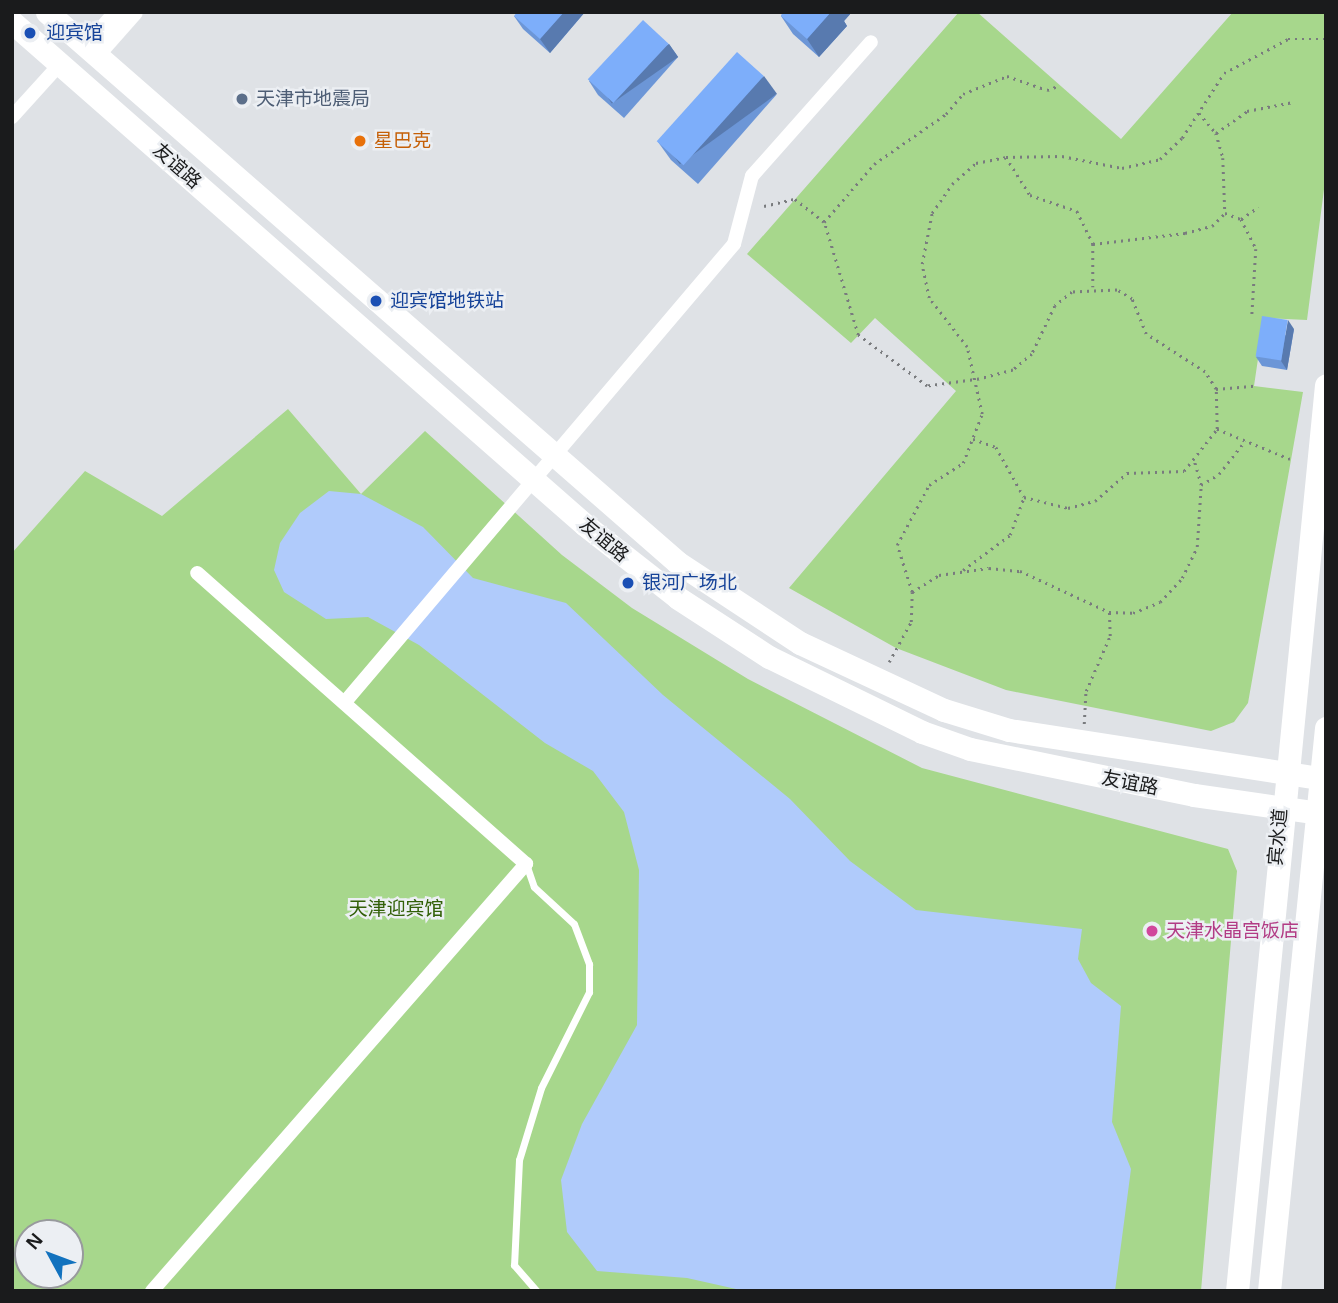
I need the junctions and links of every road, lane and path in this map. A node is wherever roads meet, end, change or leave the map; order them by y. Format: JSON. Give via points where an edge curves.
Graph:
{"nodes":[{"id":1,"x":47,"y":12,"type":"edge"},
{"id":2,"x":118,"y":12,"type":"edge"},
{"id":3,"x":134,"y":12,"type":"edge"},
{"id":4,"x":12,"y":22,"type":"edge"},
{"id":5,"x":1326,"y":38,"type":"edge"},
{"id":6,"x":871,"y":42,"type":"dead end"},
{"id":7,"x":91,"y":51,"type":"junction"},
{"id":8,"x":60,"y":64,"type":"junction"},
{"id":9,"x":1058,"y":86,"type":"dead end"},
{"id":10,"x":1293,"y":102,"type":"dead end"},
{"id":11,"x":1199,"y":113,"type":"junction"},
{"id":12,"x":12,"y":117,"type":"edge"},
{"id":13,"x":1216,"y":134,"type":"junction"},
{"id":14,"x":1006,"y":157,"type":"junction"},
{"id":15,"x":764,"y":206,"type":"dead end"},
{"id":16,"x":1258,"y":207,"type":"dead end"},
{"id":17,"x":1225,"y":213,"type":"junction"},
{"id":18,"x":1241,"y":219,"type":"junction"},
{"id":19,"x":824,"y":222,"type":"junction"},
{"id":20,"x":1093,"y":244,"type":"junction"},
{"id":21,"x":1093,"y":287,"type":"junction"},
{"id":22,"x":1252,"y":316,"type":"dead end"},
{"id":23,"x":979,"y":379,"type":"junction"},
{"id":24,"x":1326,"y":384,"type":"edge"},
{"id":25,"x":1254,"y":386,"type":"dead end"},
{"id":26,"x":1216,"y":389,"type":"junction"},
{"id":27,"x":1217,"y":429,"type":"junction"},
{"id":28,"x":973,"y":439,"type":"junction"},
{"id":29,"x":1245,"y":440,"type":"junction"},
{"id":30,"x":553,"y":454,"type":"junction"},
{"id":31,"x":1290,"y":459,"type":"dead end"},
{"id":32,"x":1194,"y":461,"type":"junction"},
{"id":33,"x":532,"y":478,"type":"junction"},
{"id":34,"x":1201,"y":485,"type":"junction"},
{"id":35,"x":1024,"y":497,"type":"junction"},
{"id":36,"x":963,"y":570,"type":"junction"},
{"id":37,"x":197,"y":573,"type":"dead end"},
{"id":38,"x":912,"y":592,"type":"junction"},
{"id":39,"x":1109,"y":612,"type":"junction"},
{"id":40,"x":878,"y":680,"type":"junction"},
{"id":41,"x":345,"y":702,"type":"junction"},
{"id":42,"x":1326,"y":728,"type":"edge"},
{"id":43,"x":1078,"y":744,"type":"junction"},
{"id":44,"x":1285,"y":772,"type":"junction"},
{"id":45,"x":1323,"y":778,"type":"edge"},
{"id":46,"x":1281,"y":808,"type":"junction"},
{"id":47,"x":1321,"y":813,"type":"edge"},
{"id":48,"x":526,"y":864,"type":"junction"},
{"id":49,"x":152,"y":1291,"type":"edge"},
{"id":50,"x":537,"y":1291,"type":"edge"},
{"id":51,"x":1237,"y":1291,"type":"edge"},
{"id":52,"x":1269,"y":1291,"type":"edge"}],
"edges":[{"from":1,"to":7,"type":"main road","name":"友谊路"},
{"from":2,"to":7,"type":"street"},
{"from":3,"to":7,"type":"street"},
{"from":4,"to":8,"type":"main road","name":"友谊路"},
{"from":5,"to":11,"type":"path","via":[[1289,39],[1243,61],[1224,73]]},
{"from":6,"to":30,"type":"street","via":[[752,176],[734,244]]},
{"from":7,"to":30,"type":"main road","name":"友谊路"},
{"from":8,"to":12,"type":"street"},
{"from":8,"to":33,"type":"main road","name":"友谊路"},
{"from":9,"to":19,"type":"path","via":[[1047,90],[1007,76],[963,94],[946,114],[873,164]]},
{"from":10,"to":13,"type":"path","via":[[1247,111]]},
{"from":11,"to":13,"type":"path"},
{"from":11,"to":14,"type":"path","via":[[1160,159],[1122,167],[1062,156]]},
{"from":13,"to":17,"type":"path"},
{"from":14,"to":20,"type":"path","via":[[1030,195],[1077,211]]},
{"from":14,"to":23,"type":"path","via":[[976,163],[952,184],[932,213],[922,264],[929,298],[967,347]]},
{"from":15,"to":19,"type":"path","via":[[795,199]]},
{"from":16,"to":18,"type":"path"},
{"from":17,"to":18,"type":"path"},
{"from":17,"to":20,"type":"path","via":[[1212,226],[1185,233]]},
{"from":18,"to":22,"type":"path","via":[[1256,249]]},
{"from":19,"to":23,"type":"path","via":[[858,335],[927,386]]},
{"from":20,"to":21,"type":"path"},
{"from":21,"to":23,"type":"path","via":[[1055,306],[1032,354],[1013,370]]},
{"from":21,"to":26,"type":"path","via":[[1132,299],[1146,334],[1187,355]]},
{"from":23,"to":28,"type":"path","via":[[982,414]]},
{"from":24,"to":44,"type":"main road","name":"宾水道"},
{"from":25,"to":26,"type":"path"},
{"from":26,"to":27,"type":"path"},
{"from":27,"to":29,"type":"path"},
{"from":27,"to":32,"type":"path"},
{"from":28,"to":35,"type":"path","via":[[996,447]]},
{"from":28,"to":38,"type":"path","via":[[963,463],[929,485],[897,545]]},
{"from":29,"to":31,"type":"path"},
{"from":29,"to":34,"type":"path","via":[[1219,474]]},
{"from":30,"to":33,"type":"street"},
{"from":30,"to":40,"type":"main road","name":"友谊路","via":[[717,591],[800,643]]},
{"from":32,"to":34,"type":"path"},
{"from":32,"to":35,"type":"path","via":[[1167,476],[1127,473],[1095,501],[1068,508]]},
{"from":33,"to":41,"type":"street"},
{"from":33,"to":46,"type":"main road","name":"友谊路","via":[[638,569],[722,627],[922,732],[1017,761]]},
{"from":34,"to":39,"type":"path","via":[[1197,547],[1182,578],[1160,602],[1133,613]]},
{"from":35,"to":36,"type":"path","via":[[1010,536]]},
{"from":36,"to":38,"type":"path"},
{"from":36,"to":39,"type":"path","via":[[1020,571]]},
{"from":37,"to":41,"type":"street"},
{"from":38,"to":40,"type":"path","via":[[911,622]]},
{"from":39,"to":43,"type":"path","via":[[1109,644],[1086,691]]},
{"from":40,"to":43,"type":"main road","name":"友谊路","via":[[978,721]]},
{"from":41,"to":48,"type":"street"},
{"from":42,"to":45,"type":"main road","name":"宾水道"},
{"from":43,"to":44,"type":"main road","name":"友谊路"},
{"from":44,"to":45,"type":"main road","name":"友谊路"},
{"from":44,"to":46,"type":"main road","name":"宾水道"},
{"from":45,"to":47,"type":"main road","name":"宾水道"},
{"from":46,"to":47,"type":"main road","name":"友谊路"},
{"from":46,"to":51,"type":"main road","name":"宾水道"},
{"from":47,"to":52,"type":"main road","name":"宾水道"},
{"from":48,"to":49,"type":"street"},
{"from":48,"to":50,"type":"lane","via":[[534,887],[574,924],[589,964],[589,992],[541,1088],[519,1160],[514,1265]]}]}
